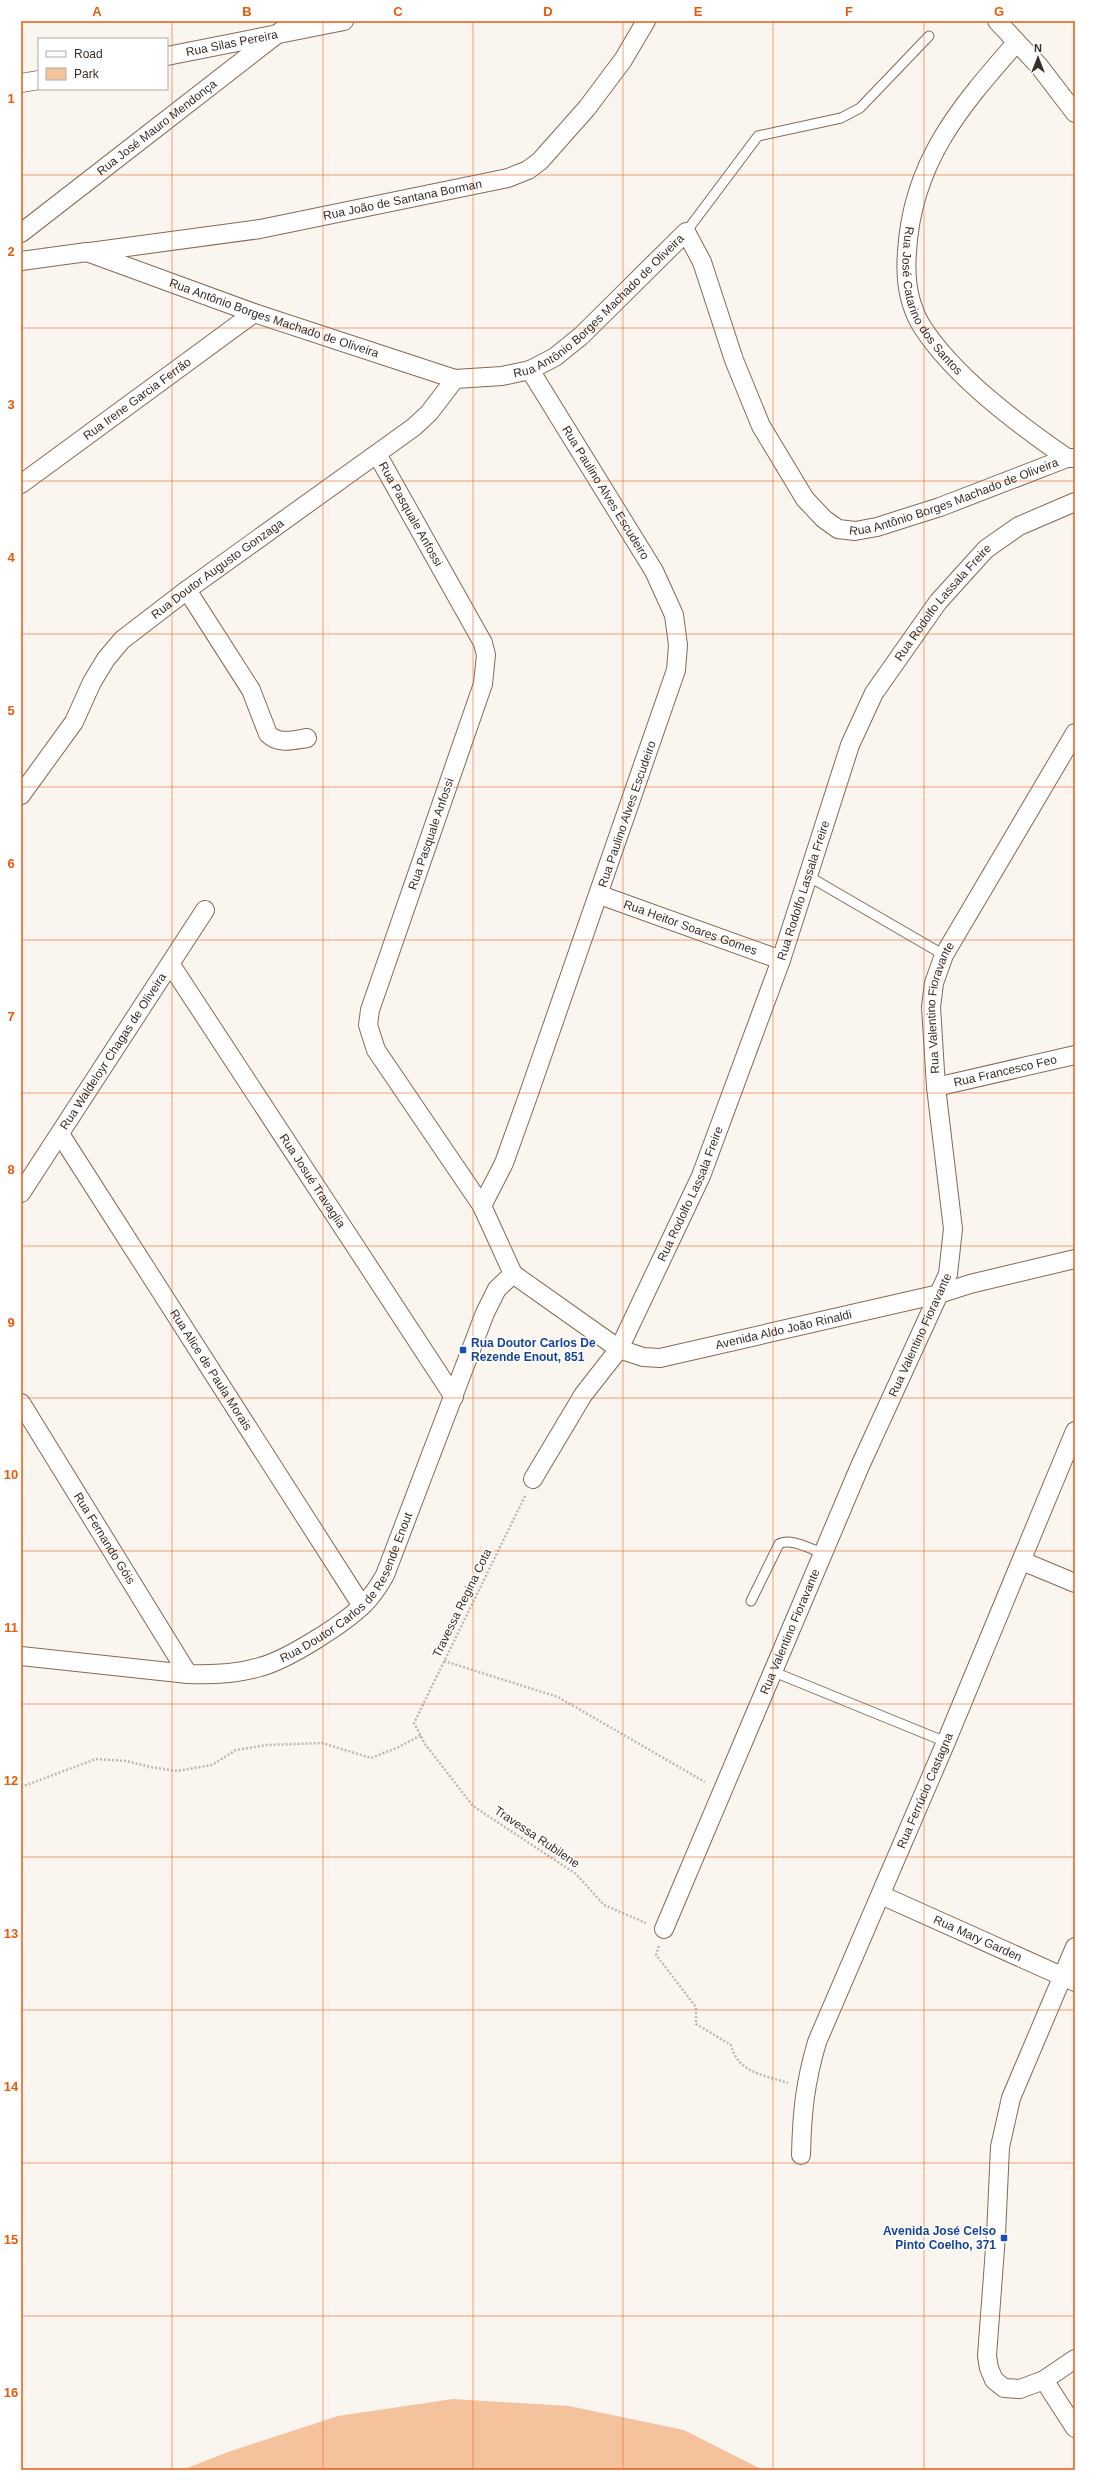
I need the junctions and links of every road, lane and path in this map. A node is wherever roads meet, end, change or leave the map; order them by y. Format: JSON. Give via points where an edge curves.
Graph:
{"nodes":[{"id":1,"x":294,"y":21,"type":"edge"},
{"id":2,"x":344,"y":21,"type":"edge"},
{"id":3,"x":646,"y":21,"type":"edge"},
{"id":4,"x":997,"y":21,"type":"edge"},
{"id":5,"x":277,"y":34,"type":"junction"},
{"id":6,"x":929,"y":36,"type":"dead end"},
{"id":7,"x":1016,"y":43,"type":"junction"},
{"id":8,"x":168,"y":56,"type":"edge"},
{"id":9,"x":38,"y":80,"type":"edge"},
{"id":10,"x":21,"y":83,"type":"edge"},
{"id":11,"x":1075,"y":113,"type":"edge"},
{"id":12,"x":686,"y":232,"type":"junction"},
{"id":13,"x":21,"y":234,"type":"edge"},
{"id":14,"x":87,"y":252,"type":"junction"},
{"id":15,"x":21,"y":260,"type":"edge"},
{"id":16,"x":254,"y":313,"type":"junction"},
{"id":17,"x":530,"y":370,"type":"junction"},
{"id":18,"x":455,"y":379,"type":"junction"},
{"id":19,"x":377,"y":454,"type":"junction"},
{"id":20,"x":1071,"y":458,"type":"edge"},
{"id":21,"x":21,"y":484,"type":"edge"},
{"id":22,"x":1075,"y":502,"type":"edge"},
{"id":23,"x":186,"y":590,"type":"junction"},
{"id":24,"x":1075,"y":733,"type":"edge"},
{"id":25,"x":307,"y":738,"type":"dead end"},
{"id":26,"x":21,"y":795,"type":"edge"},
{"id":27,"x":808,"y":876,"type":"junction"},
{"id":28,"x":600,"y":896,"type":"junction"},
{"id":29,"x":205,"y":910,"type":"dead end"},
{"id":30,"x":944,"y":955,"type":"junction"},
{"id":31,"x":781,"y":960,"type":"junction"},
{"id":32,"x":171,"y":965,"type":"junction"},
{"id":33,"x":1075,"y":1055,"type":"edge"},
{"id":34,"x":936,"y":1087,"type":"junction"},
{"id":35,"x":60,"y":1134,"type":"junction"},
{"id":36,"x":21,"y":1193,"type":"edge"},
{"id":37,"x":482,"y":1206,"type":"junction"},
{"id":38,"x":1075,"y":1259,"type":"edge"},
{"id":39,"x":513,"y":1274,"type":"junction"},
{"id":40,"x":939,"y":1294,"type":"junction"},
{"id":41,"x":619,"y":1349,"type":"junction"},
{"id":42,"x":454,"y":1397,"type":"junction"},
{"id":43,"x":21,"y":1403,"type":"edge"},
{"id":44,"x":1075,"y":1432,"type":"edge"},
{"id":45,"x":533,"y":1479,"type":"joint"},
{"id":46,"x":823,"y":1553,"type":"junction"},
{"id":47,"x":1022,"y":1561,"type":"junction"},
{"id":48,"x":1075,"y":1583,"type":"edge"},
{"id":49,"x":751,"y":1601,"type":"dead end"},
{"id":50,"x":362,"y":1606,"type":"junction"},
{"id":51,"x":21,"y":1656,"type":"edge"},
{"id":52,"x":444,"y":1661,"type":"junction"},
{"id":53,"x":774,"y":1672,"type":"junction"},
{"id":54,"x":188,"y":1674,"type":"junction"},
{"id":55,"x":420,"y":1735,"type":"junction"},
{"id":56,"x":946,"y":1742,"type":"junction"},
{"id":57,"x":21,"y":1787,"type":"edge"},
{"id":58,"x":723,"y":1793,"type":"junction"},
{"id":59,"x":881,"y":1895,"type":"junction"},
{"id":60,"x":664,"y":1929,"type":"junction"},
{"id":61,"x":1075,"y":1947,"type":"edge"},
{"id":62,"x":1068,"y":1980,"type":"edge"},
{"id":63,"x":805,"y":2089,"type":"junction"},
{"id":64,"x":801,"y":2155,"type":"dead end"},
{"id":65,"x":1075,"y":2359,"type":"edge"},
{"id":66,"x":1044,"y":2380,"type":"junction"},
{"id":67,"x":1075,"y":2428,"type":"edge"}],
"edges":[{"from":1,"to":5,"type":"street","name":"Rua José Mauro Mendonça"},
{"from":2,"to":5,"type":"street","name":"Rua Silas Pereira"},
{"from":3,"to":14,"type":"street","name":"Rua João de Santana Borman","via":[[623,60],[587,108],[540,161],[528,170],[508,178],[260,229]]},
{"from":4,"to":7,"type":"street"},
{"from":5,"to":8,"type":"street","name":"Rua Silas Pereira"},
{"from":5,"to":13,"type":"street","name":"Rua José Mauro Mendonça"},
{"from":6,"to":12,"type":"lane","via":[[860,108],[841,118],[758,136]]},
{"from":7,"to":11,"type":"street","via":[[1039,66]]},
{"from":7,"to":20,"type":"street","name":"Rua José Catarino dos Santos","via":[[971,95],[940,138],[920,182],[908,225],[906,269],[909,296],[920,323],[936,345],[974,384],[1024,429]]},
{"from":9,"to":10,"type":"street"},
{"from":12,"to":17,"type":"street","name":"Rua Antônio Borges Machado de Oliveira","via":[[581,336],[555,358]]},
{"from":12,"to":20,"type":"street","name":"Rua Antônio Borges Machado de Oliveira","via":[[702,262],[734,360],[761,426],[805,499],[824,519],[838,529],[855,531],[877,527],[940,507]]},
{"from":14,"to":15,"type":"street","name":"Rua Antônio Borges Machado de Oliveira"},
{"from":14,"to":16,"type":"street","name":"Rua Antônio Borges Machado de Oliveira"},
{"from":16,"to":18,"type":"street","name":"Rua Antônio Borges Machado de Oliveira"},
{"from":16,"to":21,"type":"street","name":"Rua Irene Garcia Ferrão"},
{"from":17,"to":18,"type":"street","name":"Rua Antônio Borges Machado de Oliveira","via":[[502,376]]},
{"from":17,"to":28,"type":"street","name":"Rua Paulino Alves Escudeiro","via":[[654,571],[674,615],[677,630],[676,670]]},
{"from":18,"to":19,"type":"street","name":"Rua Doutor Augusto Gonzaga","via":[[429,413]]},
{"from":19,"to":23,"type":"street","name":"Rua Doutor Augusto Gonzaga"},
{"from":19,"to":37,"type":"street","name":"Rua Pasquale Anfossi","via":[[483,643],[486,655],[483,684],[372,1004],[368,1025],[376,1050]]},
{"from":22,"to":27,"type":"street","name":"Rua Rodolfo Lassala Freire","via":[[1019,526],[986,549],[938,602],[894,662],[874,693],[850,745]]},
{"from":23,"to":25,"type":"street","via":[[247,684],[268,734],[273,740],[282,741]]},
{"from":23,"to":26,"type":"street","name":"Rua Doutor Augusto Gonzaga","via":[[122,640],[106,658],[74,722]]},
{"from":24,"to":30,"type":"street","name":"Rua Valentino Fioravante"},
{"from":27,"to":30,"type":"lane"},
{"from":27,"to":31,"type":"street","name":"Rua Rodolfo Lassala Freire"},
{"from":28,"to":31,"type":"street","name":"Rua Heitor Soares Gomes"},
{"from":28,"to":37,"type":"street","name":"Rua Paulino Alves Escudeiro","via":[[504,1163]]},
{"from":29,"to":32,"type":"street","name":"Rua Waldeloyr Chagas de Oliveira"},
{"from":30,"to":34,"type":"street","name":"Rua Valentino Fioravante","via":[[934,983],[930,1007]]},
{"from":31,"to":41,"type":"street","name":"Rua Rodolfo Lassala Freire","via":[[701,1176]]},
{"from":32,"to":35,"type":"street","name":"Rua Waldeloyr Chagas de Oliveira"},
{"from":32,"to":42,"type":"street","name":"Rua Josué Travaglia"},
{"from":33,"to":34,"type":"street","name":"Rua Francesco Feo"},
{"from":34,"to":40,"type":"street","name":"Rua Valentino Fioravante","via":[[953,1229],[948,1274]]},
{"from":35,"to":36,"type":"street","name":"Rua Waldeloyr Chagas de Oliveira"},
{"from":35,"to":50,"type":"street","name":"Rua Alice de Paula Morais"},
{"from":37,"to":39,"type":"street"},
{"from":38,"to":40,"type":"street","name":"Avenida Aldo João Rinaldi"},
{"from":39,"to":41,"type":"street","name":"Avenida Aldo João Rinaldi"},
{"from":39,"to":42,"type":"street","name":"Rua Doutor Carlos de Resende Enout","via":[[493,1296]]},
{"from":40,"to":41,"type":"street","name":"Avenida Aldo João Rinaldi","via":[[682,1355],[643,1357]]},
{"from":40,"to":46,"type":"street","name":"Rua Valentino Fioravante"},
{"from":41,"to":45,"type":"street","name":"Rua Rodolfo Lassala Freire","via":[[583,1395]]},
{"from":42,"to":50,"type":"street","name":"Rua Doutor Carlos de Resende Enout","via":[[385,1575],[376,1591]]},
{"from":43,"to":54,"type":"street","name":"Rua Fernando Góis"},
{"from":44,"to":47,"type":"street","name":"Rua Ferrúcio Castagna"},
{"from":45,"to":52,"type":"path","name":"Travessa Regina Cota"},
{"from":46,"to":49,"type":"lane","via":[[790,1542],[779,1544]]},
{"from":46,"to":53,"type":"street","name":"Rua Valentino Fioravante"},
{"from":47,"to":48,"type":"street"},
{"from":47,"to":56,"type":"street","name":"Rua Ferrúcio Castagna"},
{"from":50,"to":54,"type":"street","name":"Rua Doutor Carlos de Resende Enout","via":[[301,1648],[262,1667],[214,1676]]},
{"from":51,"to":54,"type":"street","name":"Rua Doutor Carlos de Resende Enout"},
{"from":52,"to":55,"type":"path","name":"Travessa Regina Cota","via":[[414,1723]]},
{"from":52,"to":58,"type":"path","via":[[558,1697]]},
{"from":53,"to":56,"type":"lane"},
{"from":53,"to":58,"type":"street","name":"Rua Valentino Fioravante"},
{"from":55,"to":57,"type":"path","via":[[371,1758],[322,1743],[267,1745],[236,1750],[212,1765],[177,1771],[127,1760],[96,1759]]},
{"from":55,"to":60,"type":"path","name":"Travessa Rubilene","via":[[473,1806],[576,1874],[604,1905]]},
{"from":56,"to":59,"type":"street","name":"Rua Ferrúcio Castagna"},
{"from":58,"to":60,"type":"street","name":"Rua Valentino Fioravante"},
{"from":59,"to":62,"type":"street","name":"Rua Mary Garden"},
{"from":59,"to":63,"type":"street","name":"Rua Ferrúcio Castagna","via":[[817,2042]]},
{"from":60,"to":63,"type":"path","via":[[656,1955],[696,2006],[696,2024],[731,2045],[734,2058],[745,2069]]},
{"from":61,"to":62,"type":"street"},
{"from":62,"to":66,"type":"street","via":[[1011,2098],[1003,2123],[987,2356],[994,2380],[1004,2388],[1020,2389]]},
{"from":63,"to":64,"type":"street","name":"Rua Ferrúcio Castagna"},
{"from":65,"to":66,"type":"street"},
{"from":66,"to":67,"type":"street"}]}
